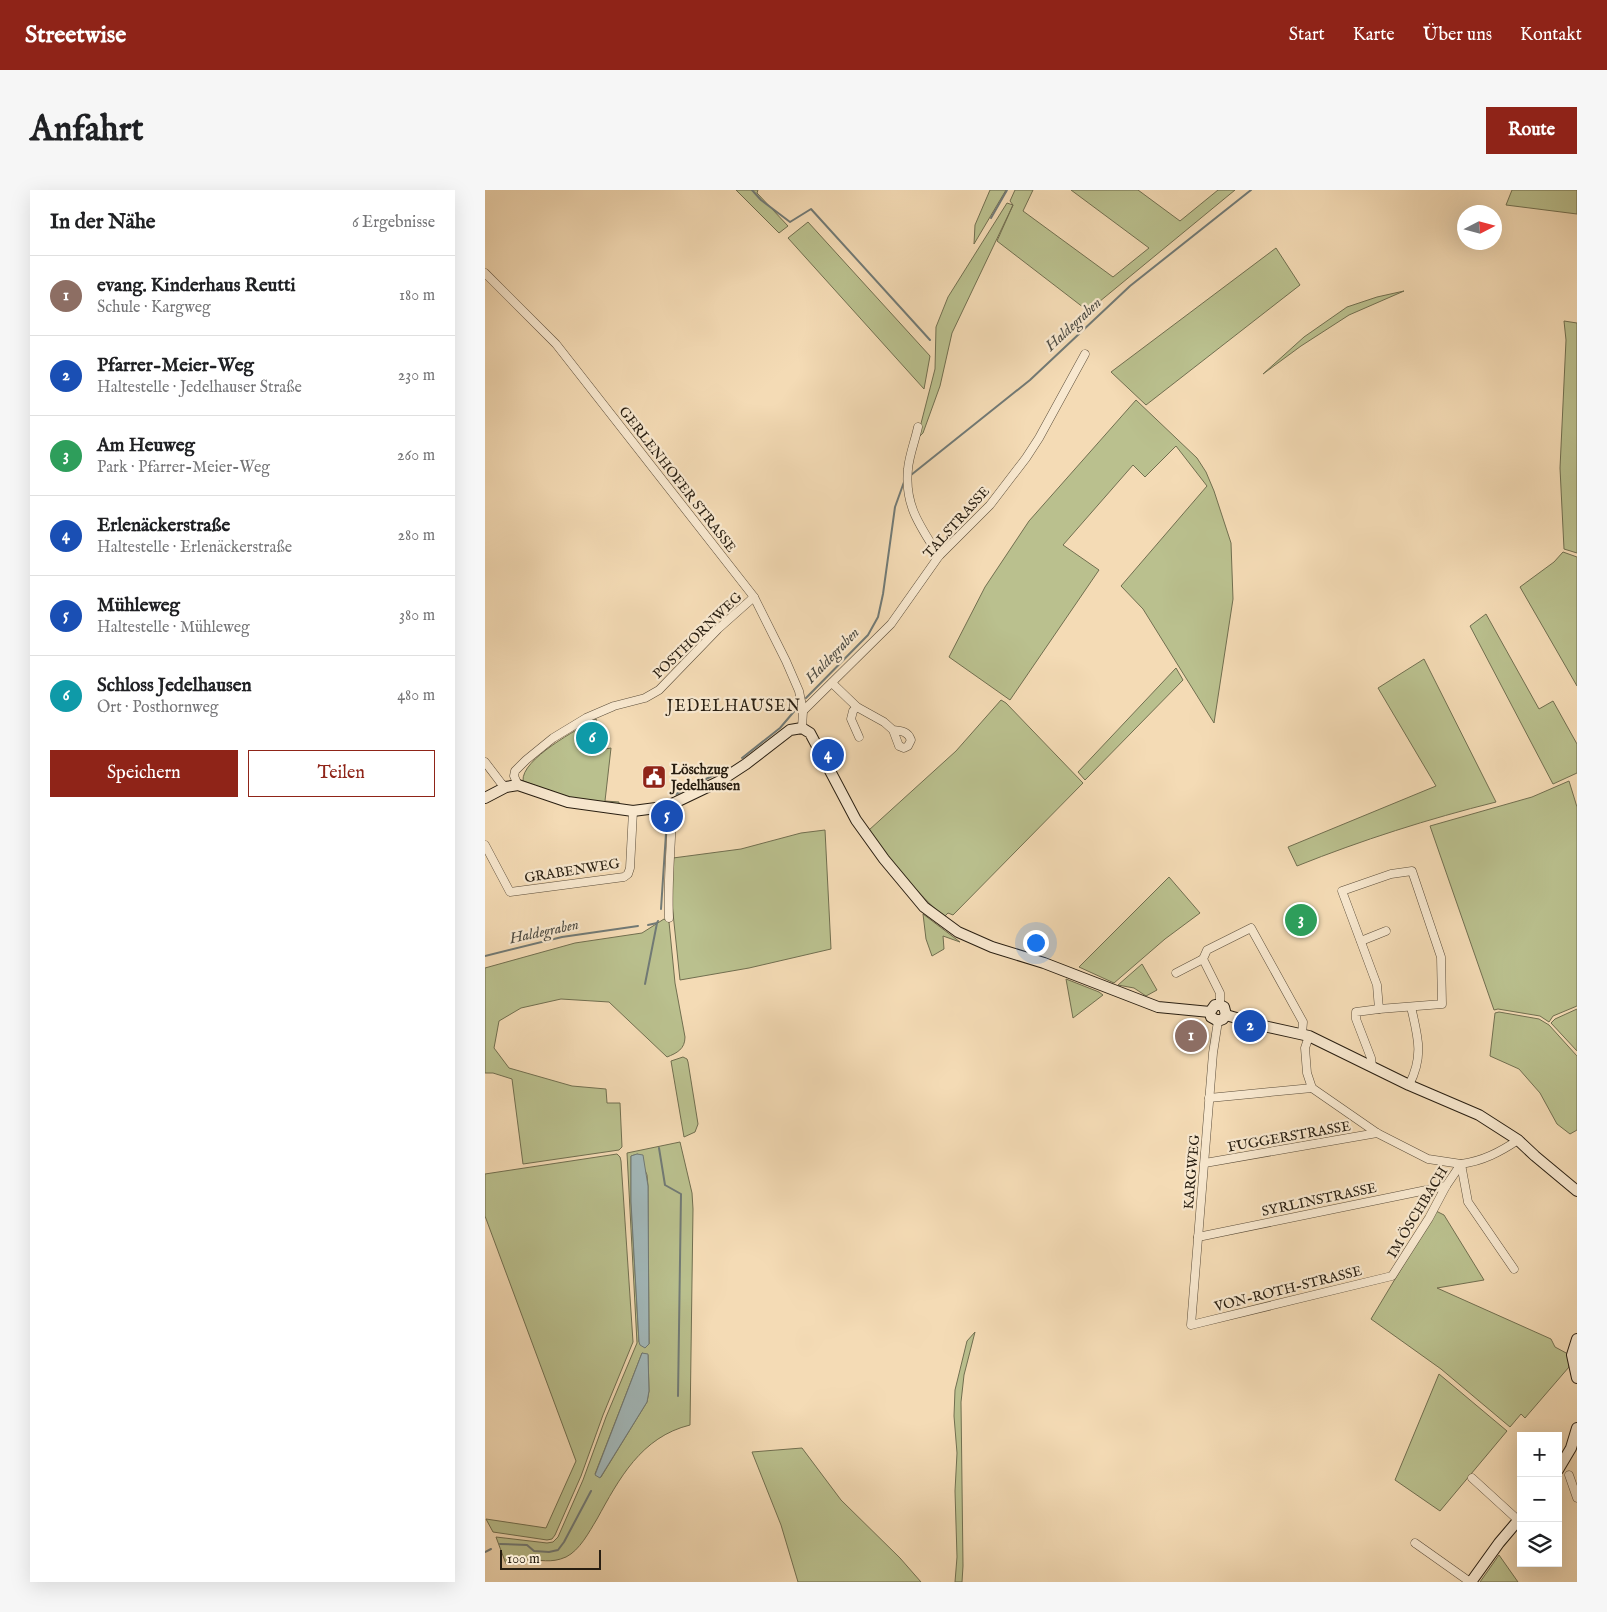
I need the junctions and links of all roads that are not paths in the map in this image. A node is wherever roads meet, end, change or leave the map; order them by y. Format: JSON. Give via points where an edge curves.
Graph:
{"nodes":[{"id":1,"x":485,"y":273,"type":"edge"},
{"id":2,"x":1085,"y":354,"type":"dead end"},
{"id":3,"x":918,"y":428,"type":"dead end"},
{"id":4,"x":939,"y":556,"type":"junction"},
{"id":5,"x":754,"y":597,"type":"junction"},
{"id":6,"x":832,"y":683,"type":"junction"},
{"id":7,"x":857,"y":707,"type":"junction"},
{"id":8,"x":803,"y":711,"type":"junction"},
{"id":9,"x":802,"y":728,"type":"junction"},
{"id":10,"x":893,"y":730,"type":"dead end"},
{"id":11,"x":859,"y":737,"type":"dead end"},
{"id":12,"x":485,"y":762,"type":"edge"},
{"id":13,"x":517,"y":785,"type":"junction"},
{"id":14,"x":506,"y":787,"type":"junction"},
{"id":15,"x":485,"y":798,"type":"edge"},
{"id":16,"x":672,"y":804,"type":"junction"},
{"id":17,"x":633,"y":811,"type":"junction"},
{"id":18,"x":485,"y":845,"type":"edge"},
{"id":19,"x":669,"y":918,"type":"dead end"},
{"id":20,"x":1386,"y":931,"type":"dead end"},
{"id":21,"x":1361,"y":941,"type":"junction"},
{"id":22,"x":1203,"y":959,"type":"junction"},
{"id":23,"x":1176,"y":973,"type":"dead end"},
{"id":24,"x":1220,"y":1005,"type":"junction"},
{"id":25,"x":1411,"y":1006,"type":"junction"},
{"id":26,"x":1379,"y":1008,"type":"junction"},
{"id":27,"x":1210,"y":1012,"type":"junction"},
{"id":28,"x":1222,"y":1018,"type":"junction"},
{"id":29,"x":1306,"y":1035,"type":"junction"},
{"id":30,"x":1372,"y":1066,"type":"junction"},
{"id":31,"x":1409,"y":1085,"type":"junction"},
{"id":32,"x":1312,"y":1088,"type":"junction"},
{"id":33,"x":1209,"y":1098,"type":"junction"},
{"id":34,"x":1377,"y":1133,"type":"junction"},
{"id":35,"x":1518,"y":1140,"type":"junction"},
{"id":36,"x":1205,"y":1164,"type":"junction"},
{"id":37,"x":1461,"y":1164,"type":"junction"},
{"id":38,"x":1446,"y":1186,"type":"junction"},
{"id":39,"x":1577,"y":1190,"type":"edge"},
{"id":40,"x":1198,"y":1237,"type":"junction"},
{"id":41,"x":1515,"y":1269,"type":"dead end"},
{"id":42,"x":1392,"y":1276,"type":"joint"},
{"id":43,"x":1191,"y":1325,"type":"joint"},
{"id":44,"x":1577,"y":1339,"type":"edge"},
{"id":45,"x":1577,"y":1378,"type":"edge"},
{"id":46,"x":1577,"y":1428,"type":"edge"},
{"id":47,"x":1562,"y":1463,"type":"edge"},
{"id":48,"x":1562,"y":1472,"type":"edge"},
{"id":49,"x":1569,"y":1475,"type":"junction"},
{"id":50,"x":1472,"y":1478,"type":"dead end"},
{"id":51,"x":1577,"y":1478,"type":"edge"},
{"id":52,"x":1577,"y":1498,"type":"edge"},
{"id":53,"x":1517,"y":1516,"type":"edge"},
{"id":54,"x":1517,"y":1522,"type":"edge"},
{"id":55,"x":1415,"y":1543,"type":"dead end"},
{"id":56,"x":1471,"y":1582,"type":"edge"}],
"edges":[{"from":1,"to":5,"type":"street","name":"GERLENHOFER STRASSE","via":[[556,344]]},
{"from":2,"to":4,"type":"street","name":"TALSTRASSE","via":[[1026,458],[990,504]]},
{"from":3,"to":4,"type":"street","via":[[908,469],[909,497],[921,528]]},
{"from":4,"to":6,"type":"street","name":"TALSTRASSE","via":[[891,624]]},
{"from":5,"to":8,"type":"street","name":"GERLENHOFER STRASSE","via":[[799,691]]},
{"from":5,"to":13,"type":"street","name":"POSTHORNWEG","via":[[659,690],[645,698],[585,718],[540,749],[515,771]]},
{"from":6,"to":7,"type":"street"},
{"from":6,"to":8,"type":"street","name":"TALSTRASSE"},
{"from":7,"to":10,"type":"street"},
{"from":7,"to":11,"type":"street","via":[[851,719]]},
{"from":8,"to":9,"type":"street","name":"GERLENHOFER STRASSE"},
{"from":9,"to":16,"type":"street","via":[[790,730],[720,781]]},
{"from":9,"to":27,"type":"street","via":[[811,733],[872,843],[924,907],[958,932],[1158,1007]]},
{"from":12,"to":14,"type":"street"},
{"from":13,"to":14,"type":"street"},
{"from":13,"to":17,"type":"street","via":[[568,802]]},
{"from":14,"to":15,"type":"street"},
{"from":16,"to":17,"type":"street"},
{"from":16,"to":19,"type":"street"},
{"from":17,"to":18,"type":"street","name":"GRABENWEG","via":[[630,868],[623,876],[510,892]]},
{"from":20,"to":21,"type":"street"},
{"from":21,"to":25,"type":"street","via":[[1342,891],[1391,874],[1412,872],[1441,957],[1442,1004]]},
{"from":21,"to":26,"type":"street","via":[[1377,985]]},
{"from":22,"to":23,"type":"street"},
{"from":22,"to":24,"type":"street","via":[[1220,993]]},
{"from":22,"to":29,"type":"street","via":[[1207,950],[1251,928],[1303,1022]]},
{"from":24,"to":27,"type":"street","via":[[1215,1005]]},
{"from":24,"to":28,"type":"street","via":[[1224,1007]]},
{"from":25,"to":26,"type":"street"},
{"from":25,"to":31,"type":"street","via":[[1419,1053],[1416,1071]]},
{"from":26,"to":30,"type":"street","via":[[1356,1012]]},
{"from":27,"to":28,"type":"street","via":[[1213,1019]]},
{"from":28,"to":29,"type":"street"},
{"from":28,"to":33,"type":"street","name":"KARGWEG"},
{"from":29,"to":30,"type":"street"},
{"from":29,"to":32,"type":"street","via":[[1307,1073]]},
{"from":30,"to":31,"type":"street"},
{"from":31,"to":35,"type":"street","via":[[1479,1115]]},
{"from":32,"to":33,"type":"street"},
{"from":32,"to":34,"type":"street"},
{"from":33,"to":36,"type":"street","name":"KARGWEG"},
{"from":34,"to":36,"type":"street","name":"FUGGERSTRASSE"},
{"from":34,"to":37,"type":"street","via":[[1428,1159]]},
{"from":35,"to":37,"type":"street","name":"IM ÖSCHBACH","via":[[1483,1160]]},
{"from":35,"to":39,"type":"street"},
{"from":36,"to":40,"type":"street","name":"KARGWEG"},
{"from":37,"to":38,"type":"street","name":"IM ÖSCHBACH"},
{"from":37,"to":41,"type":"street","via":[[1468,1202]]},
{"from":38,"to":40,"type":"street","name":"SYRLINSTRASSE"},
{"from":38,"to":42,"type":"street","name":"IM ÖSCHBACH"},
{"from":40,"to":43,"type":"street","name":"KARGWEG"},
{"from":42,"to":43,"type":"street","name":"VON-ROTH-STRASSE"},
{"from":44,"to":45,"type":"street","via":[[1572,1355]]},
{"from":46,"to":47,"type":"street"},
{"from":48,"to":49,"type":"street"},
{"from":49,"to":51,"type":"street"},
{"from":49,"to":52,"type":"street"},
{"from":50,"to":53,"type":"street"},
{"from":54,"to":56,"type":"street"},
{"from":55,"to":56,"type":"street"}]}
